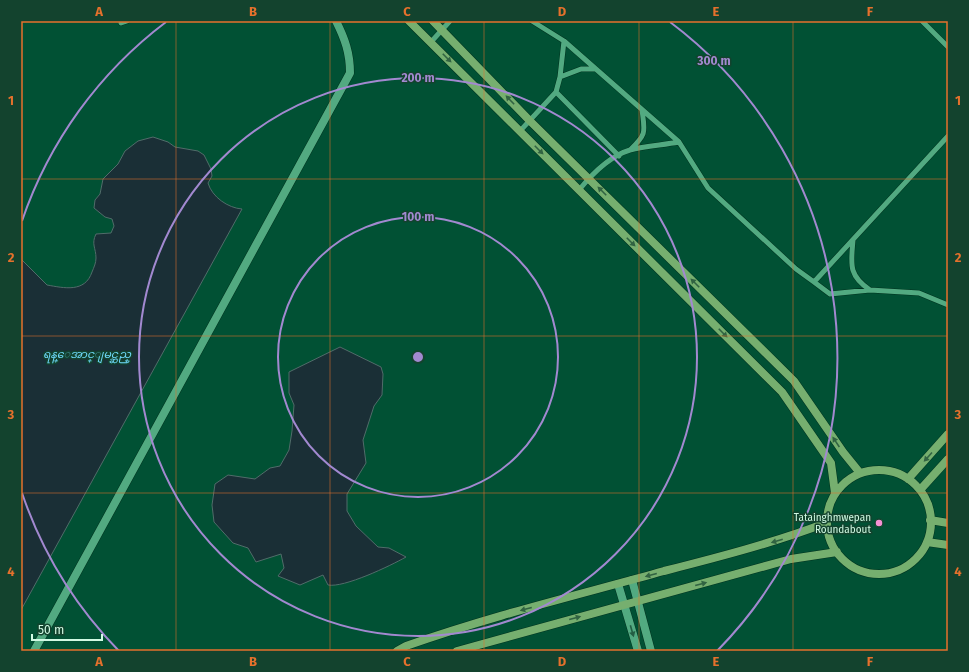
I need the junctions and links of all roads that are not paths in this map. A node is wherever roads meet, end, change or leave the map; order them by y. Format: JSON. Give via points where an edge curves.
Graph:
{"nodes":[{"id":1,"x":336,"y":21,"type":"edge"},
{"id":2,"x":409,"y":21,"type":"edge"},
{"id":3,"x":433,"y":21,"type":"edge"},
{"id":4,"x":450,"y":21,"type":"edge"},
{"id":5,"x":532,"y":21,"type":"edge"},
{"id":6,"x":922,"y":21,"type":"edge"},
{"id":7,"x":442,"y":29,"type":"junction"},
{"id":8,"x":564,"y":41,"type":"junction"},
{"id":9,"x":430,"y":42,"type":"junction"},
{"id":10,"x":948,"y":46,"type":"edge"},
{"id":11,"x":595,"y":69,"type":"junction"},
{"id":12,"x":560,"y":77,"type":"junction"},
{"id":13,"x":556,"y":92,"type":"junction"},
{"id":14,"x":642,"y":110,"type":"junction"},
{"id":15,"x":529,"y":120,"type":"junction"},
{"id":16,"x":520,"y":131,"type":"junction"},
{"id":17,"x":948,"y":136,"type":"edge"},
{"id":18,"x":679,"y":142,"type":"junction"},
{"id":19,"x":629,"y":150,"type":"junction"},
{"id":20,"x":619,"y":156,"type":"junction"},
{"id":21,"x":589,"y":178,"type":"junction"},
{"id":22,"x":579,"y":190,"type":"junction"},
{"id":23,"x":852,"y":240,"type":"junction"},
{"id":24,"x":814,"y":282,"type":"junction"},
{"id":25,"x":870,"y":290,"type":"junction"},
{"id":26,"x":948,"y":305,"type":"edge"},
{"id":27,"x":948,"y":434,"type":"edge"},
{"id":28,"x":948,"y":459,"type":"edge"},
{"id":29,"x":860,"y":473,"type":"junction"},
{"id":30,"x":908,"y":479,"type":"junction"},
{"id":31,"x":920,"y":490,"type":"junction"},
{"id":32,"x":835,"y":493,"type":"junction"},
{"id":33,"x":930,"y":520,"type":"junction"},
{"id":34,"x":826,"y":523,"type":"junction"},
{"id":35,"x":948,"y":523,"type":"edge"},
{"id":36,"x":926,"y":542,"type":"junction"},
{"id":37,"x":948,"y":545,"type":"edge"},
{"id":38,"x":837,"y":552,"type":"junction"},
{"id":39,"x":632,"y":580,"type":"junction"},
{"id":40,"x":618,"y":584,"type":"junction"},
{"id":41,"x":638,"y":601,"type":"junction"},
{"id":42,"x":624,"y":605,"type":"junction"},
{"id":43,"x":34,"y":651,"type":"edge"},
{"id":44,"x":397,"y":651,"type":"edge"},
{"id":45,"x":457,"y":651,"type":"edge"},
{"id":46,"x":638,"y":651,"type":"edge"},
{"id":47,"x":651,"y":651,"type":"edge"}],
"edges":[{"from":1,"to":43,"type":"street","via":[[347,44],[350,73]]},
{"from":2,"to":9,"type":"street"},
{"from":3,"to":7,"type":"street"},
{"from":4,"to":7,"type":"lane"},
{"from":5,"to":8,"type":"lane"},
{"from":6,"to":10,"type":"lane"},
{"from":7,"to":9,"type":"lane"},
{"from":15,"to":7,"type":"street","one_way":true},
{"from":8,"to":11,"type":"lane"},
{"from":8,"to":12,"type":"lane"},
{"from":9,"to":16,"type":"street","one_way":true},
{"from":11,"to":12,"type":"lane","via":[[581,69]]},
{"from":11,"to":14,"type":"lane"},
{"from":12,"to":13,"type":"lane"},
{"from":13,"to":15,"type":"lane"},
{"from":13,"to":20,"type":"lane"},
{"from":14,"to":18,"type":"lane"},
{"from":14,"to":19,"type":"lane","via":[[642,139]]},
{"from":15,"to":16,"type":"lane"},
{"from":15,"to":21,"type":"street"},
{"from":16,"to":22,"type":"street","one_way":true},
{"from":17,"to":23,"type":"lane"},
{"from":18,"to":19,"type":"lane"},
{"from":18,"to":24,"type":"lane","via":[[708,188],[796,269]]},
{"from":19,"to":20,"type":"lane"},
{"from":20,"to":21,"type":"lane"},
{"from":21,"to":22,"type":"lane"},
{"from":29,"to":21,"type":"street","one_way":true,"via":[[794,381]]},
{"from":22,"to":32,"type":"street","one_way":true,"via":[[782,392],[831,463]]},
{"from":23,"to":24,"type":"lane"},
{"from":23,"to":25,"type":"lane","via":[[850,265],[858,282]]},
{"from":24,"to":25,"type":"lane","via":[[830,294]]},
{"from":25,"to":26,"type":"lane","via":[[919,293]]},
{"from":27,"to":30,"type":"street","one_way":true},
{"from":28,"to":31,"type":"street"},
{"from":29,"to":30,"type":"street","via":[[888,471]]},
{"from":29,"to":32,"type":"street","via":[[849,479]]},
{"from":30,"to":31,"type":"street"},
{"from":31,"to":33,"type":"street","via":[[928,504]]},
{"from":32,"to":34,"type":"street","via":[[828,507]]},
{"from":33,"to":35,"type":"street"},
{"from":33,"to":36,"type":"street"},
{"from":34,"to":38,"type":"street","via":[[829,538]]},
{"from":34,"to":39,"type":"street","one_way":true,"via":[[786,538]]},
{"from":36,"to":37,"type":"street"},
{"from":36,"to":38,"type":"street","via":[[918,555],[907,565],[877,573],[861,570],[848,563]]},
{"from":41,"to":38,"type":"street","one_way":true,"via":[[791,559]]},
{"from":39,"to":40,"type":"street"},
{"from":39,"to":41,"type":"street"},
{"from":40,"to":42,"type":"street"},
{"from":40,"to":44,"type":"street","one_way":true,"via":[[469,624]]},
{"from":41,"to":42,"type":"street"},
{"from":41,"to":47,"type":"street"},
{"from":45,"to":42,"type":"street","one_way":true},
{"from":42,"to":46,"type":"street","one_way":true}]}
